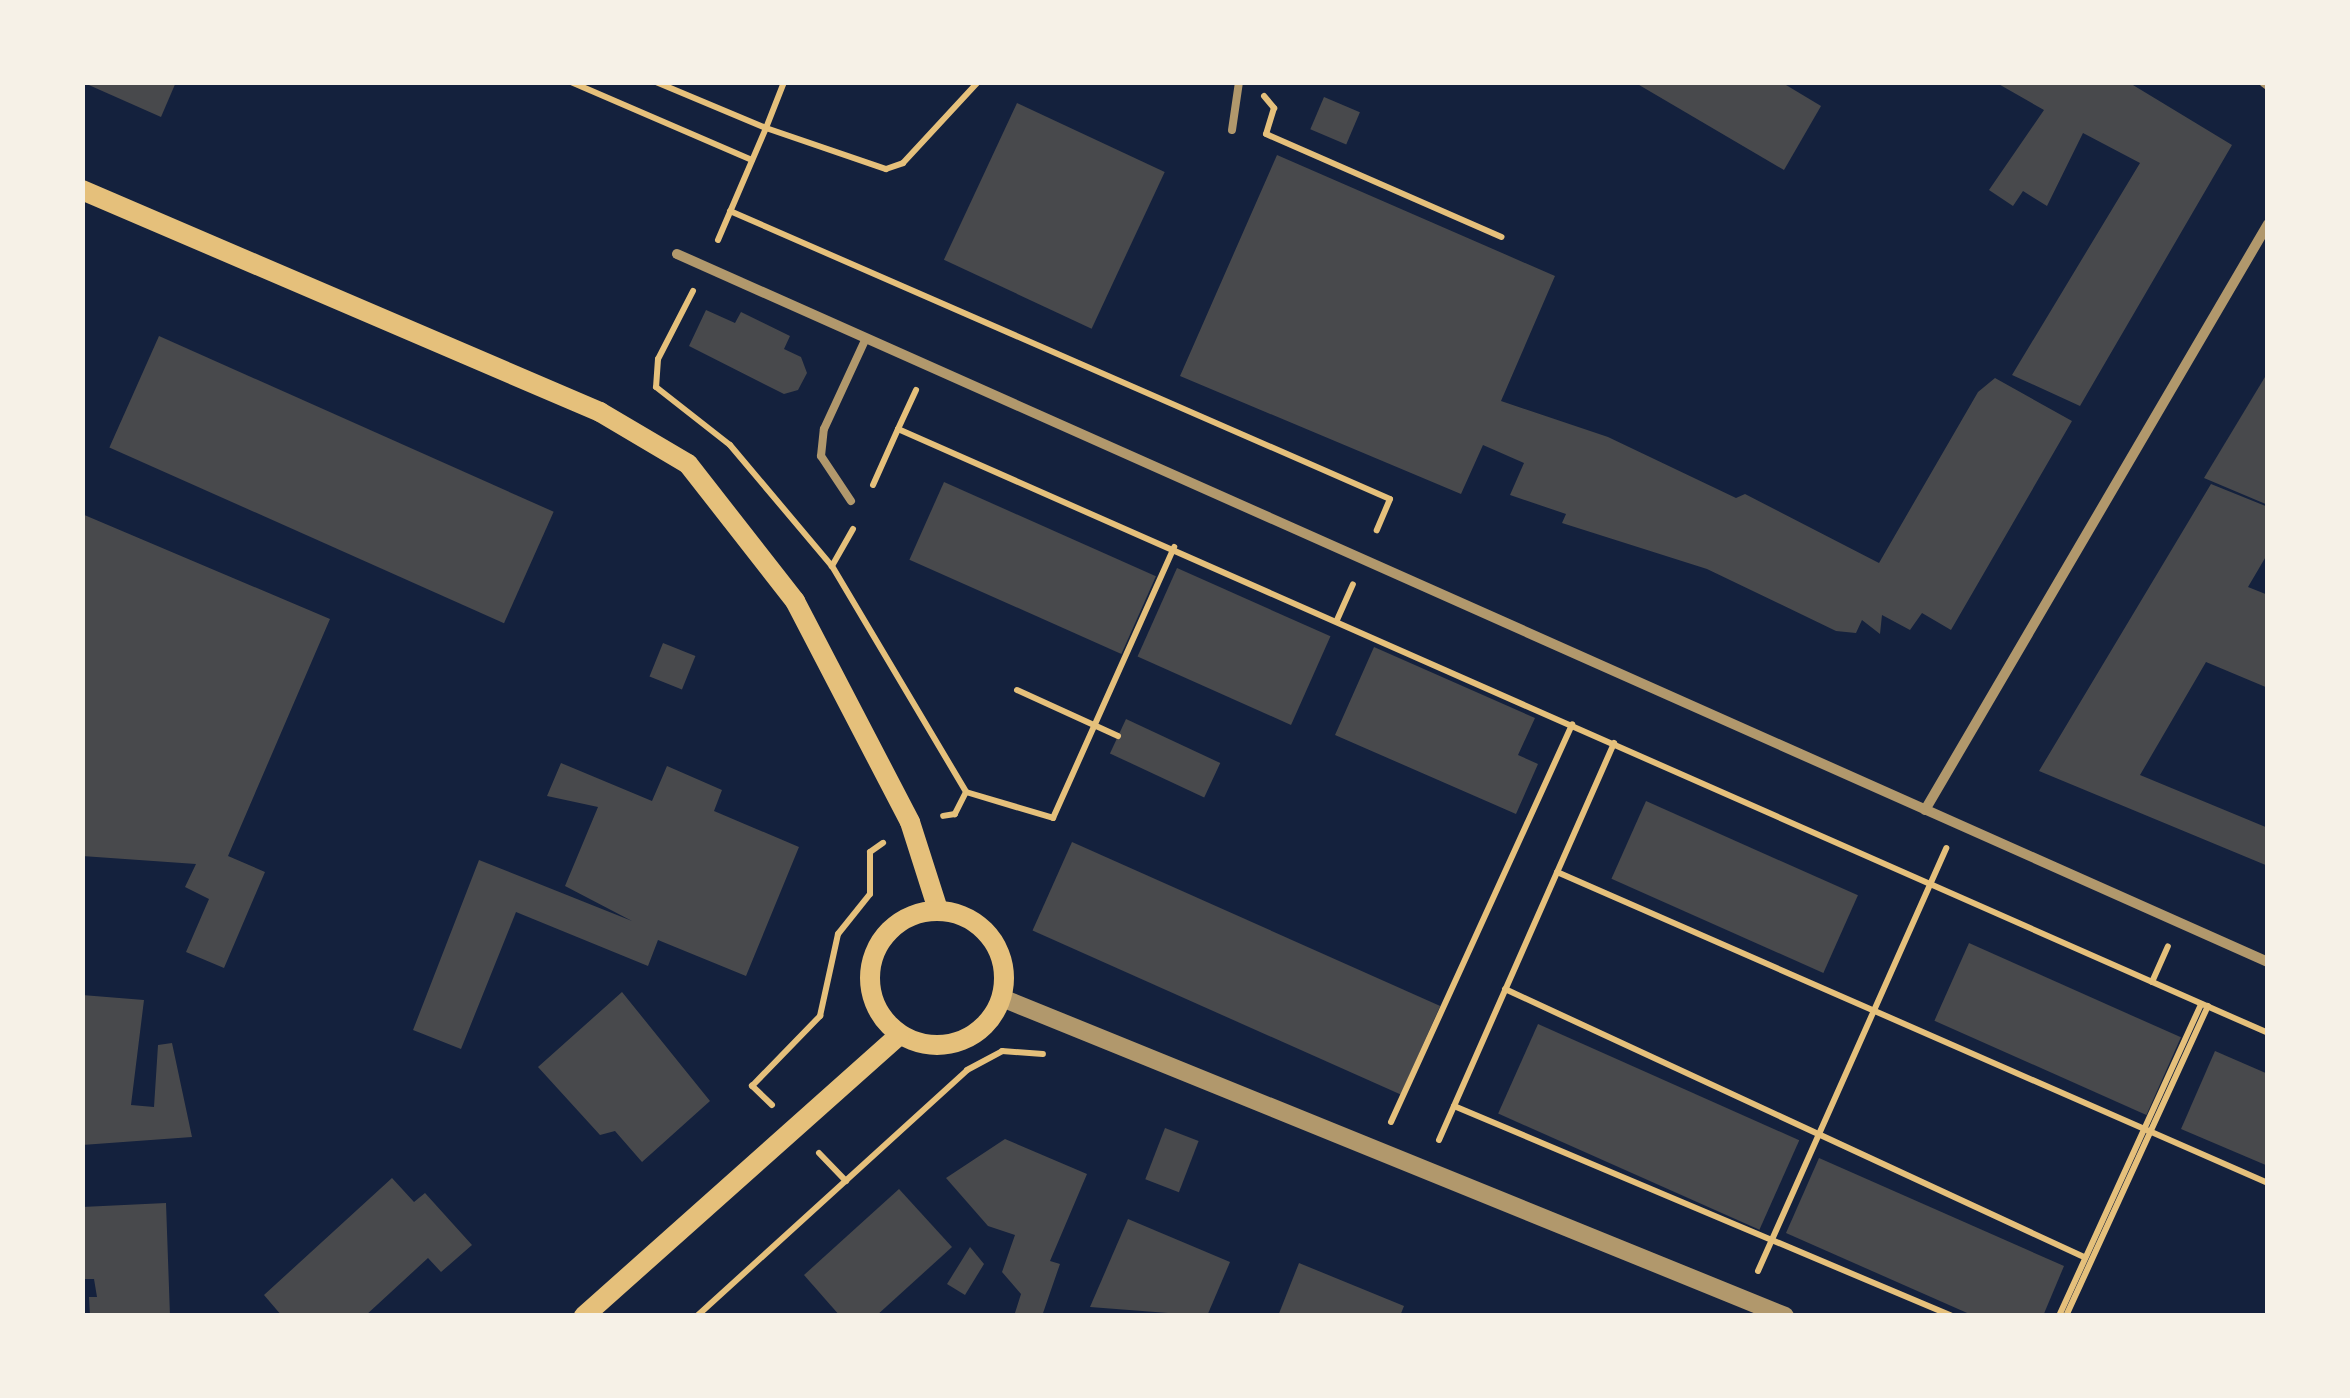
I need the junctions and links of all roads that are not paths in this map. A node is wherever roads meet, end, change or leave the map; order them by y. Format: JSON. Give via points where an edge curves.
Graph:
{"nodes":[{"id":1,"x":1239,"y":82,"type":"edge"},
{"id":2,"x":1232,"y":130,"type":"dead end"},
{"id":3,"x":84,"y":191,"type":"edge"},
{"id":4,"x":2268,"y":224,"type":"edge"},
{"id":5,"x":676,"y":254,"type":"dead end"},
{"id":6,"x":866,"y":338,"type":"junction"},
{"id":7,"x":851,"y":501,"type":"dead end"},
{"id":8,"x":1925,"y":810,"type":"junction"},
{"id":9,"x":938,"y":910,"type":"junction"},
{"id":10,"x":2268,"y":962,"type":"edge"},
{"id":11,"x":1002,"y":998,"type":"junction"},
{"id":12,"x":900,"y":1035,"type":"junction"},
{"id":13,"x":584,"y":1316,"type":"edge"},
{"id":14,"x":1785,"y":1316,"type":"edge"}],
"edges":[{"from":1,"to":2,"type":"lane"},
{"from":3,"to":9,"type":"main road","via":[[600,412],[688,464],[795,601],[910,822]]},
{"from":4,"to":8,"type":"street"},
{"from":5,"to":6,"type":"street"},
{"from":6,"to":7,"type":"lane","via":[[824,429],[830,480]]},
{"from":6,"to":8,"type":"street"},
{"from":8,"to":10,"type":"street"},
{"from":9,"to":11,"type":"main road","via":[[972,921],[996,946]]},
{"from":9,"to":12,"type":"main road","via":[[898,924],[872,958],[872,1001]]},
{"from":11,"to":12,"type":"main road","via":[[959,1042]]},
{"from":11,"to":14,"type":"street"},
{"from":12,"to":13,"type":"main road"}]}
